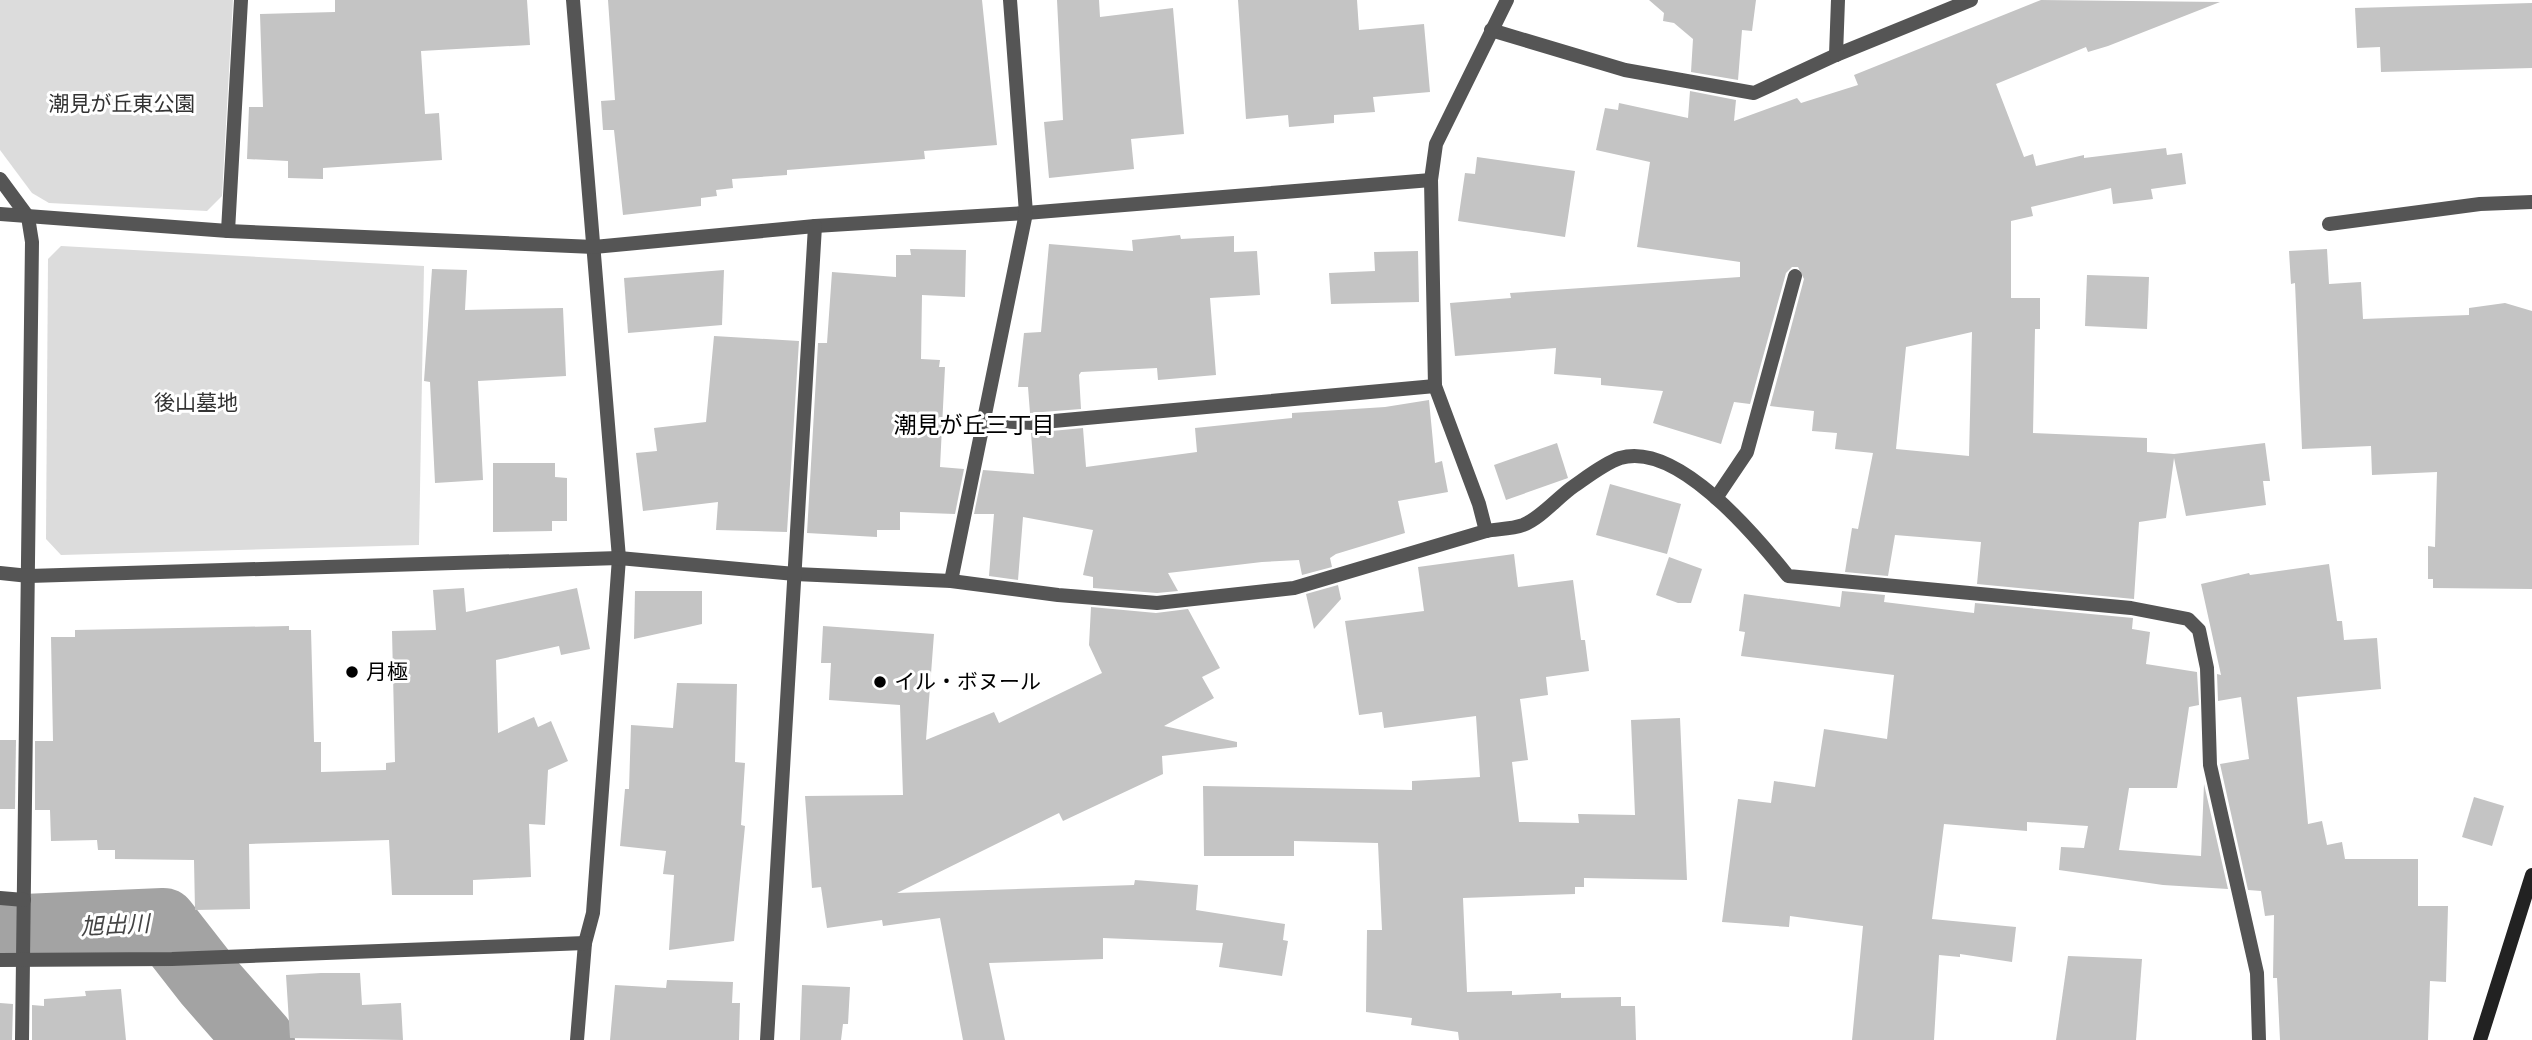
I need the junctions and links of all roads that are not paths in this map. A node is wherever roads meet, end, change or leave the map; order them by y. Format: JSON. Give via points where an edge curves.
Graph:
{"nodes":[{"id":1,"x":241,"y":0,"type":"edge"},
{"id":2,"x":573,"y":0,"type":"edge"},
{"id":3,"x":1010,"y":0,"type":"edge"},
{"id":4,"x":1507,"y":0,"type":"edge"},
{"id":5,"x":1838,"y":0,"type":"edge"},
{"id":6,"x":1971,"y":0,"type":"edge"},
{"id":7,"x":1491,"y":30,"type":"junction"},
{"id":8,"x":1836,"y":55,"type":"junction"},
{"id":9,"x":0,"y":179,"type":"edge"},
{"id":10,"x":1431,"y":180,"type":"junction"},
{"id":11,"x":2532,"y":202,"type":"edge"},
{"id":12,"x":1026,"y":213,"type":"junction"},
{"id":13,"x":0,"y":214,"type":"edge"},
{"id":14,"x":28,"y":217,"type":"junction"},
{"id":15,"x":2329,"y":224,"type":"dead end"},
{"id":16,"x":815,"y":226,"type":"junction"},
{"id":17,"x":228,"y":231,"type":"junction"},
{"id":18,"x":594,"y":247,"type":"junction"},
{"id":19,"x":1795,"y":276,"type":"dead end"},
{"id":20,"x":1436,"y":386,"type":"junction"},
{"id":21,"x":984,"y":420,"type":"junction"},
{"id":22,"x":1716,"y":498,"type":"junction"},
{"id":23,"x":1486,"y":531,"type":"junction"},
{"id":24,"x":619,"y":558,"type":"junction"},
{"id":25,"x":0,"y":573,"type":"edge"},
{"id":26,"x":795,"y":573,"type":"junction"},
{"id":27,"x":29,"y":576,"type":"junction"},
{"id":28,"x":951,"y":581,"type":"junction"},
{"id":29,"x":2532,"y":875,"type":"edge"},
{"id":30,"x":0,"y":898,"type":"edge"},
{"id":31,"x":24,"y":907,"type":"junction"},
{"id":32,"x":585,"y":943,"type":"junction"},
{"id":33,"x":0,"y":960,"type":"edge"},
{"id":34,"x":23,"y":962,"type":"junction"},
{"id":35,"x":22,"y":1040,"type":"edge"},
{"id":36,"x":576,"y":1040,"type":"edge"},
{"id":37,"x":767,"y":1040,"type":"edge"},
{"id":38,"x":2259,"y":1040,"type":"edge"},
{"id":39,"x":2480,"y":1040,"type":"edge"}],
"edges":[{"from":1,"to":17,"type":"street"},
{"from":2,"to":18,"type":"street"},
{"from":3,"to":12,"type":"street"},
{"from":4,"to":7,"type":"street"},
{"from":5,"to":8,"type":"street"},
{"from":6,"to":8,"type":"street"},
{"from":7,"to":8,"type":"street","via":[[1625,70],[1754,93]]},
{"from":7,"to":10,"type":"street","via":[[1436,144]]},
{"from":9,"to":14,"type":"street"},
{"from":10,"to":12,"type":"street"},
{"from":10,"to":20,"type":"street"},
{"from":11,"to":15,"type":"street","via":[[2480,204]]},
{"from":12,"to":16,"type":"street"},
{"from":12,"to":21,"type":"street"},
{"from":13,"to":14,"type":"street"},
{"from":14,"to":17,"type":"street"},
{"from":14,"to":27,"type":"street","via":[[32,242]]},
{"from":16,"to":18,"type":"street"},
{"from":16,"to":26,"type":"street"},
{"from":17,"to":18,"type":"street"},
{"from":18,"to":24,"type":"street"},
{"from":19,"to":22,"type":"street","via":[[1747,452]]},
{"from":20,"to":21,"type":"street","via":[[1032,423]]},
{"from":20,"to":23,"type":"street"},
{"from":21,"to":28,"type":"street"},
{"from":22,"to":23,"type":"street","via":[[1666,462],[1643,456],[1619,458],[1523,525]]},
{"from":22,"to":38,"type":"street","via":[[1788,576],[2131,608],[2188,620],[2199,630],[2207,668],[2210,765],[2257,973]]},
{"from":23,"to":28,"type":"street","via":[[1294,588],[1157,603]]},
{"from":24,"to":26,"type":"street"},
{"from":24,"to":27,"type":"street"},
{"from":24,"to":32,"type":"street","via":[[593,913]]},
{"from":25,"to":27,"type":"street"},
{"from":26,"to":28,"type":"street"},
{"from":26,"to":37,"type":"street"},
{"from":27,"to":31,"type":"street"},
{"from":29,"to":39,"type":"street"},
{"from":30,"to":31,"type":"street"},
{"from":31,"to":34,"type":"street"},
{"from":32,"to":34,"type":"street"},
{"from":32,"to":36,"type":"street"},
{"from":33,"to":34,"type":"street"},
{"from":34,"to":35,"type":"street"}]}
